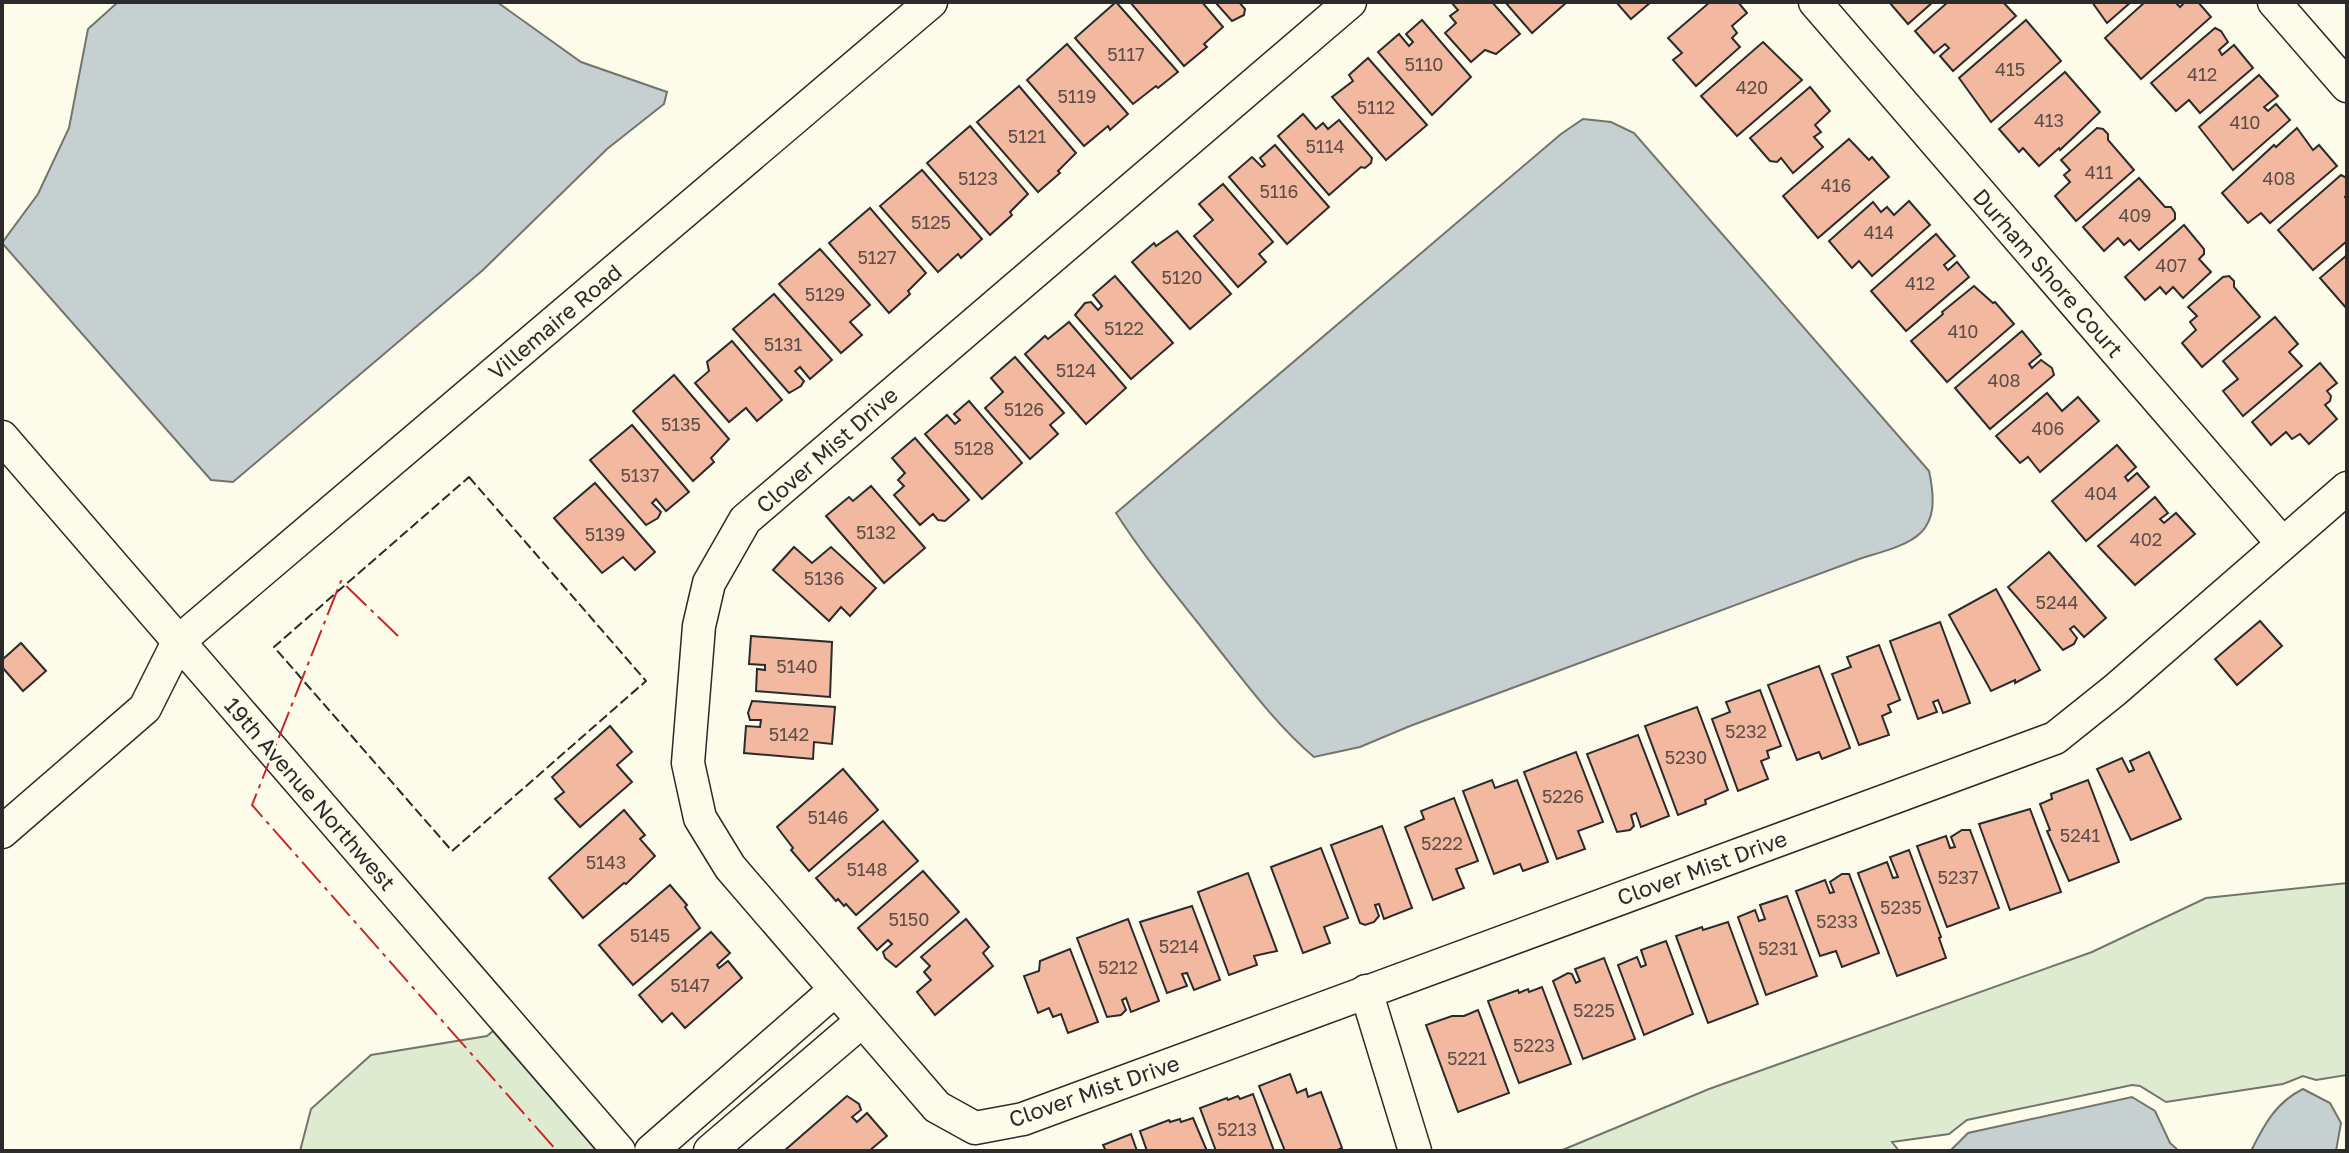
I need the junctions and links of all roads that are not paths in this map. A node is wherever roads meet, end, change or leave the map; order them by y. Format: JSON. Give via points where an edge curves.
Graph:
{"nodes":[{"id":1,"x":931,"y":2,"type":"edge"},
{"id":2,"x":1350,"y":2,"type":"edge"},
{"id":3,"x":1815,"y":2,"type":"edge"},
{"id":4,"x":2274,"y":2,"type":"edge"},
{"id":5,"x":2347,"y":86,"type":"edge"},
{"id":6,"x":2,"y":437,"type":"edge"},
{"id":7,"x":2347,"y":488,"type":"edge"},
{"id":8,"x":2282,"y":543,"type":"junction"},
{"id":9,"x":178,"y":642,"type":"junction"},
{"id":10,"x":2,"y":832,"type":"edge"},
{"id":11,"x":835,"y":990,"type":"junction"},
{"id":12,"x":1366,"y":991,"type":"junction"},
{"id":13,"x":862,"y":1021,"type":"junction"},
{"id":14,"x":723,"y":1088,"type":"junction"},
{"id":15,"x":749,"y":1118,"type":"junction"},
{"id":16,"x":619,"y":1151,"type":"edge"},
{"id":17,"x":651,"y":1151,"type":"edge"},
{"id":18,"x":710,"y":1151,"type":"edge"},
{"id":19,"x":1415,"y":1151,"type":"edge"}],
"edges":[{"from":1,"to":9,"type":"street","name":"Villemaire Road"},
{"from":2,"to":11,"type":"street","name":"Clover Mist Drive","via":[[745,520],[709,583],[699,626],[688,763],[700,818],[730,867]]},
{"from":3,"to":8,"type":"street","name":"Durham Shore Court"},
{"from":4,"to":5,"type":"street"},
{"from":6,"to":9,"type":"street","name":"19th Avenue Northwest"},
{"from":7,"to":8,"type":"street","name":"Clover Mist Drive"},
{"from":8,"to":12,"type":"street","name":"Clover Mist Drive","via":[[2055,738]]},
{"from":9,"to":10,"type":"street","via":[[145,708]]},
{"from":9,"to":16,"type":"street","name":"19th Avenue Northwest"},
{"from":11,"to":13,"type":"street","name":"Clover Mist Drive"},
{"from":11,"to":14,"type":"street"},
{"from":12,"to":13,"type":"street","name":"Clover Mist Drive","via":[[1023,1119],[975,1128],[937,1107]]},
{"from":12,"to":19,"type":"street"},
{"from":13,"to":15,"type":"street"},
{"from":14,"to":15,"type":"street"},
{"from":14,"to":17,"type":"street"},
{"from":15,"to":18,"type":"street"}]}
